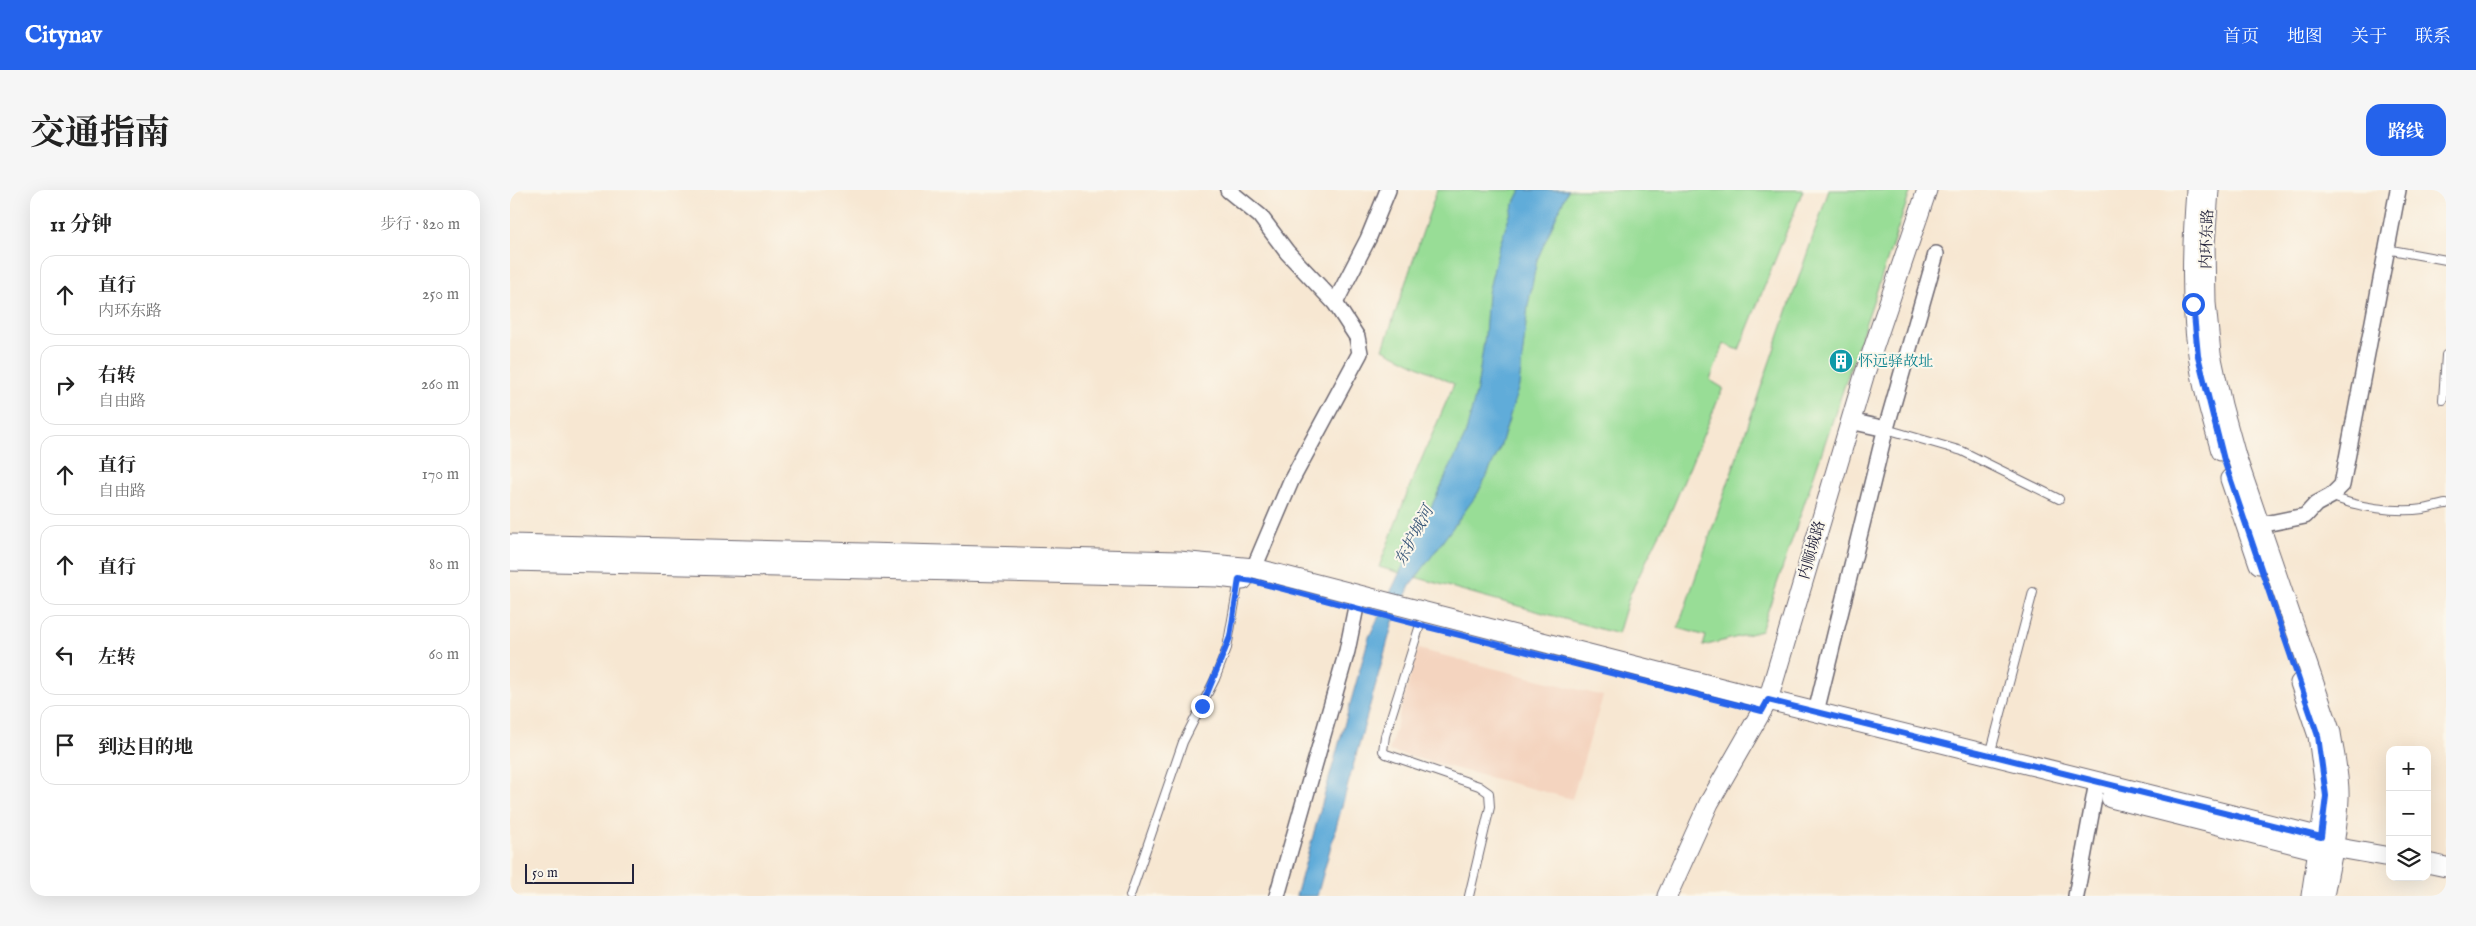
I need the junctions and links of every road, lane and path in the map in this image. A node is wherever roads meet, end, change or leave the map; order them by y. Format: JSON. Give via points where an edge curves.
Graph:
{"nodes":[{"id":1,"x":1228,"y":190,"type":"edge"},
{"id":2,"x":1388,"y":190,"type":"edge"},
{"id":3,"x":1927,"y":190,"type":"edge"},
{"id":4,"x":2196,"y":190,"type":"edge"},
{"id":5,"x":2209,"y":190,"type":"edge"},
{"id":6,"x":2398,"y":190,"type":"edge"},
{"id":7,"x":2386,"y":249,"type":"junction"},
{"id":8,"x":1936,"y":254,"type":"dead end"},
{"id":9,"x":2446,"y":260,"type":"edge"},
{"id":10,"x":1335,"y":303,"type":"junction"},
{"id":11,"x":2446,"y":355,"type":"edge"},
{"id":12,"x":2443,"y":400,"type":"dead end"},
{"id":13,"x":1850,"y":421,"type":"junction"},
{"id":14,"x":1886,"y":430,"type":"junction"},
{"id":15,"x":2331,"y":496,"type":"junction"},
{"id":16,"x":2059,"y":499,"type":"dead end"},
{"id":17,"x":2446,"y":504,"type":"edge"},
{"id":18,"x":2260,"y":526,"type":"junction"},
{"id":19,"x":510,"y":544,"type":"edge"},
{"id":20,"x":510,"y":561,"type":"edge"},
{"id":21,"x":1247,"y":574,"type":"junction"},
{"id":22,"x":2033,"y":592,"type":"dead end"},
{"id":23,"x":1365,"y":606,"type":"junction"},
{"id":24,"x":1414,"y":620,"type":"junction"},
{"id":25,"x":1765,"y":706,"type":"junction"},
{"id":26,"x":1816,"y":712,"type":"junction"},
{"id":27,"x":1990,"y":755,"type":"junction"},
{"id":28,"x":2096,"y":788,"type":"junction"},
{"id":29,"x":2324,"y":845,"type":"junction"},
{"id":30,"x":2386,"y":856,"type":"edge"},
{"id":31,"x":2431,"y":865,"type":"edge"},
{"id":32,"x":2446,"y":867,"type":"edge"},
{"id":33,"x":1130,"y":896,"type":"edge"},
{"id":34,"x":1277,"y":896,"type":"edge"},
{"id":35,"x":1469,"y":896,"type":"edge"},
{"id":36,"x":1668,"y":896,"type":"edge"},
{"id":37,"x":2076,"y":896,"type":"edge"},
{"id":38,"x":2311,"y":896,"type":"edge"},
{"id":39,"x":2324,"y":896,"type":"edge"}],
"edges":[{"from":1,"to":10,"type":"street","via":[[1260,216],[1287,252]]},
{"from":2,"to":10,"type":"street","via":[[1368,239]]},
{"from":3,"to":13,"type":"street","name":"内顺城路"},
{"from":4,"to":29,"type":"street","name":"内环东路","via":[[2192,275],[2198,356],[2224,460],[2318,736],[2326,796]]},
{"from":5,"to":18,"type":"street","name":"内环东路","via":[[2205,255],[2211,354],[2236,456]]},
{"from":6,"to":7,"type":"street"},
{"from":7,"to":9,"type":"lane"},
{"from":7,"to":15,"type":"street","via":[[2342,485]]},
{"from":8,"to":14,"type":"street"},
{"from":10,"to":21,"type":"street","via":[[1357,337],[1360,353],[1291,481]]},
{"from":11,"to":12,"type":"lane"},
{"from":13,"to":14,"type":"street"},
{"from":13,"to":25,"type":"street","name":"内顺城路"},
{"from":14,"to":16,"type":"lane","via":[[1962,451]]},
{"from":14,"to":26,"type":"street"},
{"from":15,"to":17,"type":"lane","via":[[2345,502],[2403,511]]},
{"from":15,"to":18,"type":"street","via":[[2316,504],[2305,516]]},
{"from":18,"to":29,"type":"street","name":"内环东路","via":[[2331,733],[2340,796]]},
{"from":19,"to":21,"type":"street","via":[[1179,561]]},
{"from":20,"to":21,"type":"street","via":[[1218,577]]},
{"from":21,"to":23,"type":"street"},
{"from":21,"to":33,"type":"lane","via":[[1227,648],[1183,742]]},
{"from":22,"to":27,"type":"lane"},
{"from":23,"to":24,"type":"street"},
{"from":23,"to":34,"type":"street","via":[[1347,651]]},
{"from":24,"to":25,"type":"street"},
{"from":24,"to":35,"type":"lane","via":[[1384,751],[1479,786],[1489,793],[1490,807]]},
{"from":25,"to":26,"type":"street"},
{"from":25,"to":28,"type":"street"},
{"from":25,"to":36,"type":"street","name":"内顺城路","via":[[1709,802]]},
{"from":26,"to":27,"type":"street"},
{"from":27,"to":28,"type":"street"},
{"from":28,"to":29,"type":"street"},
{"from":28,"to":37,"type":"street"},
{"from":29,"to":30,"type":"street"},
{"from":29,"to":38,"type":"street","name":"内环东路"},
{"from":29,"to":39,"type":"street","name":"内环东路"},
{"from":31,"to":32,"type":"street"}]}
